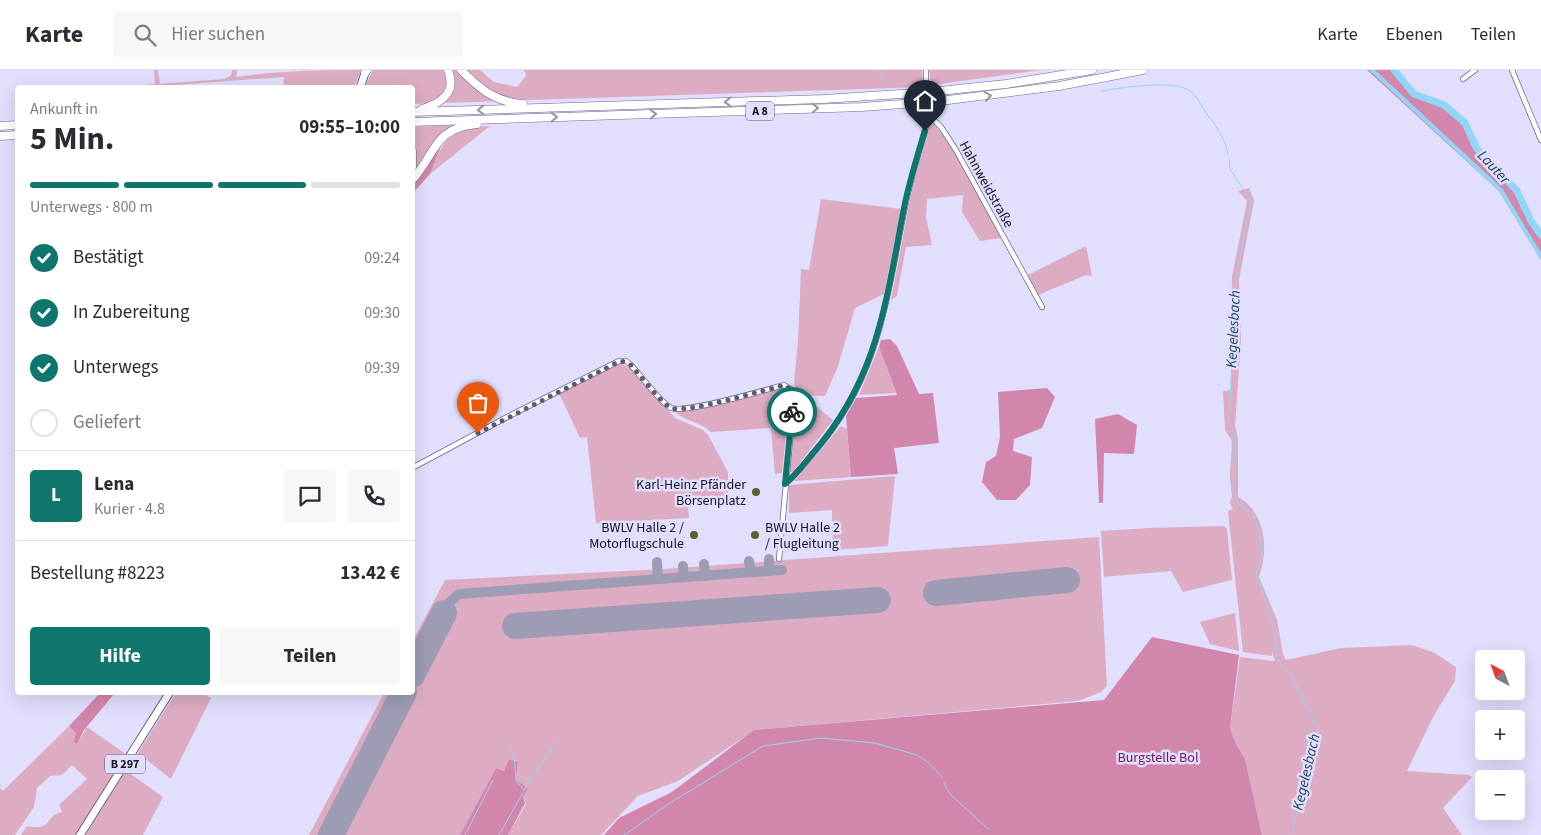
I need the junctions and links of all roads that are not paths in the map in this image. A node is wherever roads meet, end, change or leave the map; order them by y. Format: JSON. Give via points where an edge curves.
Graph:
{"nodes":[{"id":1,"x":448,"y":70,"type":"edge"},
{"id":2,"x":461,"y":70,"type":"edge"},
{"id":3,"x":926,"y":70,"type":"edge"},
{"id":4,"x":1092,"y":70,"type":"edge"},
{"id":5,"x":1143,"y":70,"type":"edge"},
{"id":6,"x":1474,"y":70,"type":"edge"},
{"id":7,"x":1512,"y":70,"type":"edge"},
{"id":8,"x":366,"y":71,"type":"edge"},
{"id":9,"x":1463,"y":79,"type":"dead end"},
{"id":10,"x":361,"y":85,"type":"edge"},
{"id":11,"x":530,"y":108,"type":"junction"},
{"id":12,"x":415,"y":111,"type":"edge"},
{"id":13,"x":415,"y":112,"type":"edge"},
{"id":14,"x":929,"y":115,"type":"junction"},
{"id":15,"x":488,"y":119,"type":"junction"},
{"id":16,"x":415,"y":122,"type":"edge"},
{"id":17,"x":15,"y":125,"type":"edge"},
{"id":18,"x":0,"y":126,"type":"edge"},
{"id":19,"x":15,"y":135,"type":"edge"},
{"id":20,"x":0,"y":136,"type":"edge"},
{"id":21,"x":1541,"y":140,"type":"edge"},
{"id":22,"x":415,"y":175,"type":"edge"},
{"id":23,"x":1042,"y":307,"type":"dead end"},
{"id":24,"x":415,"y":466,"type":"edge"},
{"id":25,"x":785,"y":484,"type":"junction"},
{"id":26,"x":779,"y":558,"type":"dead end"},
{"id":27,"x":168,"y":695,"type":"edge"},
{"id":28,"x":80,"y":835,"type":"edge"}],
"edges":[{"from":1,"to":12,"type":"highway","via":[[451,82],[444,99]]},
{"from":2,"to":11,"type":"highway","via":[[495,99],[525,104]]},
{"from":3,"to":14,"type":"street"},
{"from":4,"to":11,"type":"highway","number":"A 8","one_way":true,"bridge":true,"via":[[1006,84],[916,93]]},
{"from":15,"to":5,"type":"highway","number":"A 8","one_way":true,"bridge":true,"via":[[916,103],[1059,86]]},
{"from":6,"to":9,"type":"street"},
{"from":7,"to":21,"type":"street"},
{"from":8,"to":10,"type":"main road"},
{"from":11,"to":13,"type":"highway","number":"A 8","one_way":true},
{"from":14,"to":23,"type":"street","name":"Hahnweidstraße","via":[[956,150]]},
{"from":14,"to":25,"type":"street","via":[[872,355],[854,396],[832,431]]},
{"from":15,"to":16,"type":"highway","number":"A 8"},
{"from":15,"to":22,"type":"highway","via":[[446,134],[433,147]]},
{"from":17,"to":18,"type":"highway"},
{"from":19,"to":20,"type":"highway"},
{"from":24,"to":25,"type":"street","via":[[620,361],[631,365],[674,409],[693,408],[784,385],[790,387],[794,398]]},
{"from":25,"to":26,"type":"street"},
{"from":27,"to":28,"type":"main road","number":"B 297"}]}
